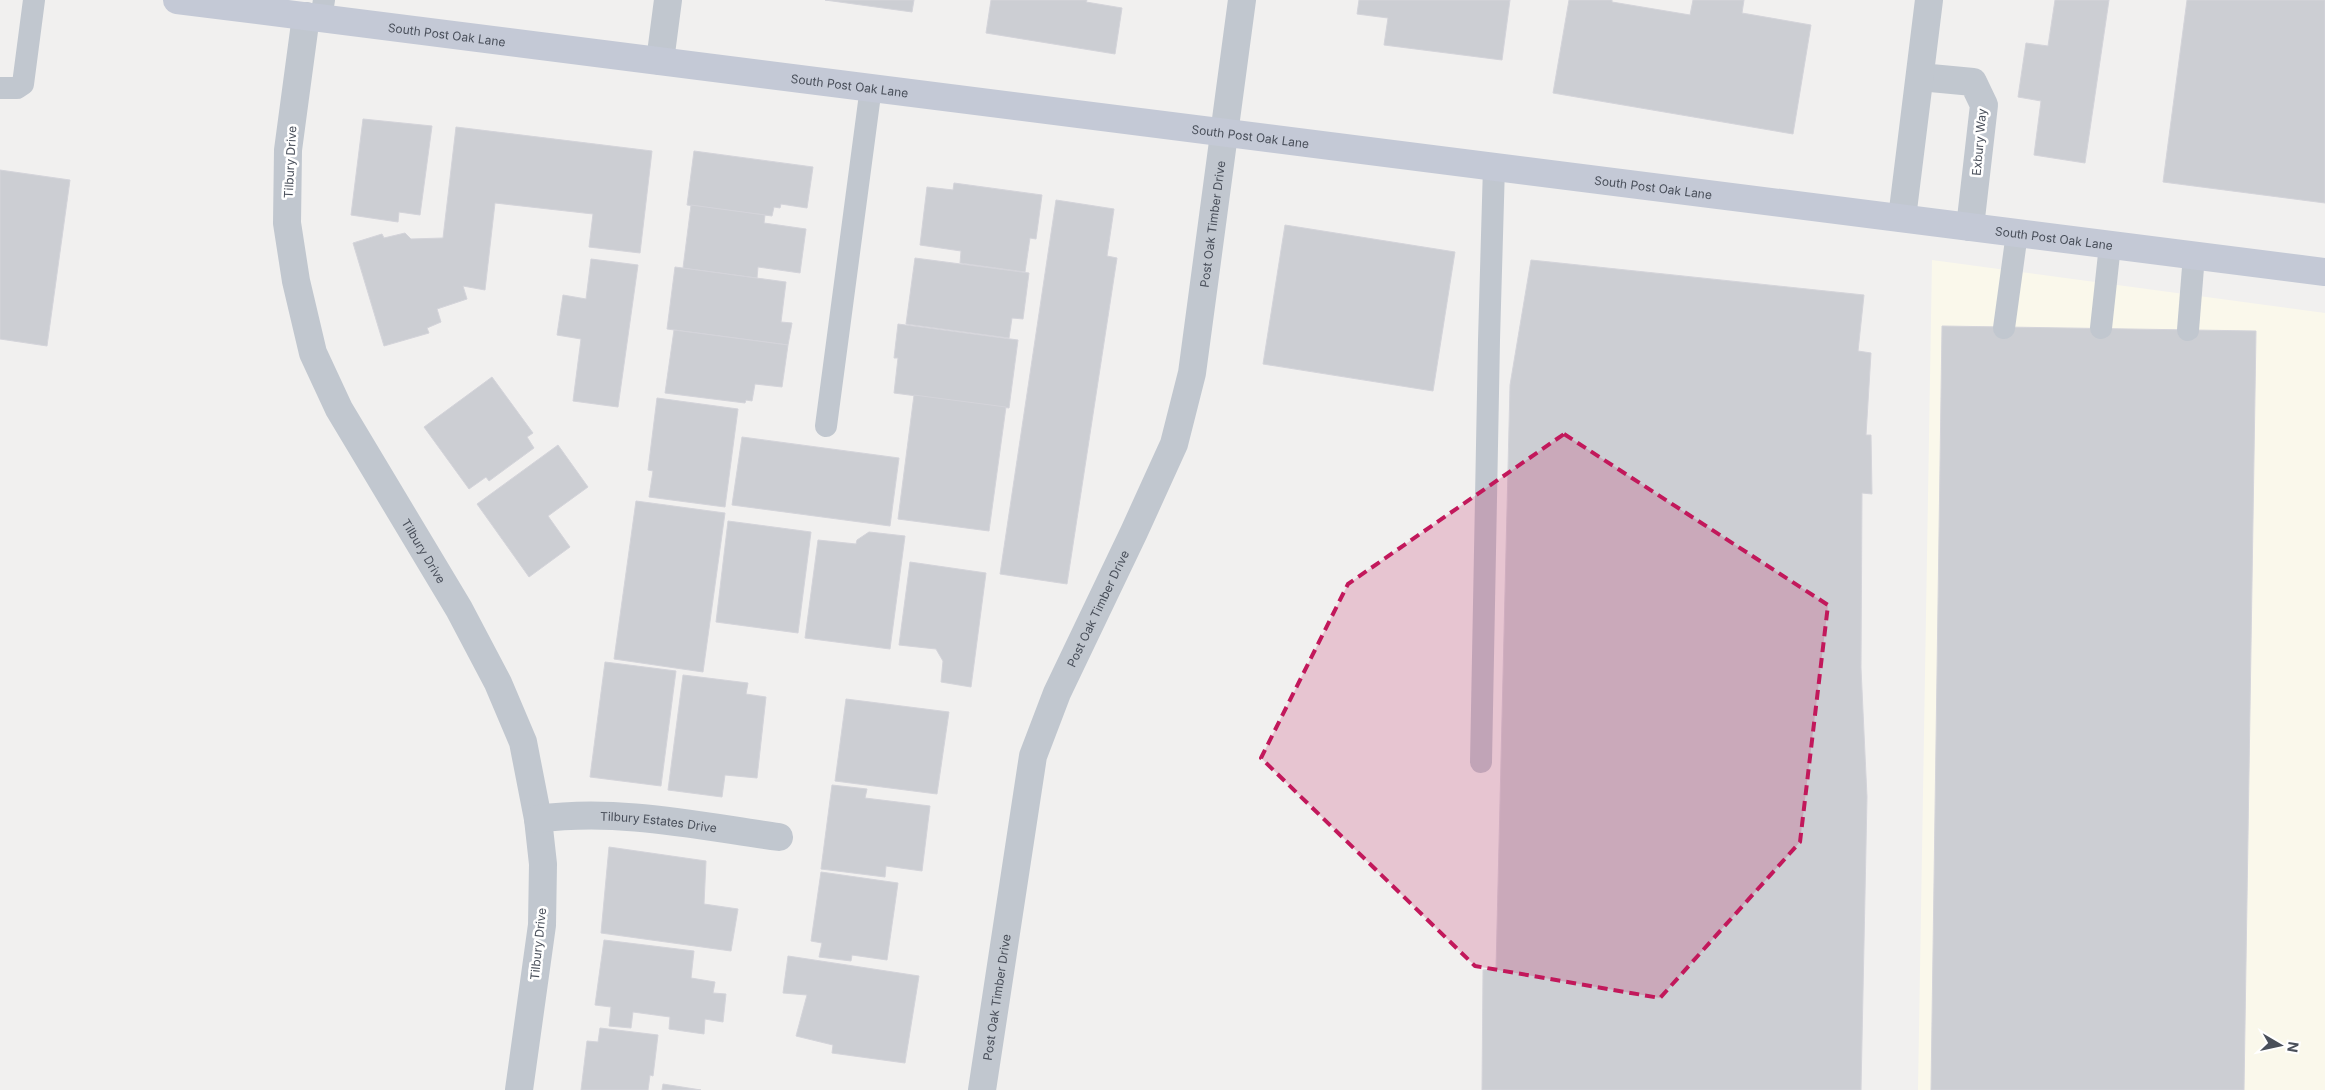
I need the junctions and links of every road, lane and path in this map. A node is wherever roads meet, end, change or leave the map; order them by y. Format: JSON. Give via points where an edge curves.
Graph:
{"nodes":[{"id":1,"x":34,"y":0,"type":"edge"},
{"id":2,"x":177,"y":0,"type":"edge"},
{"id":3,"x":668,"y":0,"type":"edge"},
{"id":4,"x":1242,"y":0,"type":"edge"},
{"id":5,"x":1929,"y":0,"type":"edge"},
{"id":6,"x":317,"y":11,"type":"edge"},
{"id":7,"x":660,"y":61,"type":"junction"},
{"id":8,"x":1920,"y":77,"type":"junction"},
{"id":9,"x":872,"y":87,"type":"junction"},
{"id":10,"x":0,"y":88,"type":"edge"},
{"id":11,"x":1224,"y":132,"type":"junction"},
{"id":12,"x":1494,"y":166,"type":"junction"},
{"id":13,"x":1902,"y":218,"type":"junction"},
{"id":14,"x":1970,"y":227,"type":"junction"},
{"id":15,"x":2016,"y":233,"type":"junction"},
{"id":16,"x":2110,"y":245,"type":"junction"},
{"id":17,"x":2194,"y":255,"type":"junction"},
{"id":18,"x":2325,"y":272,"type":"edge"},
{"id":19,"x":2004,"y":328,"type":"dead end"},
{"id":20,"x":2101,"y":328,"type":"dead end"},
{"id":21,"x":2188,"y":330,"type":"dead end"},
{"id":22,"x":826,"y":426,"type":"dead end"},
{"id":23,"x":1481,"y":762,"type":"dead end"},
{"id":24,"x":538,"y":818,"type":"junction"},
{"id":25,"x":779,"y":837,"type":"dead end"},
{"id":26,"x":519,"y":1090,"type":"edge"},
{"id":27,"x":982,"y":1090,"type":"edge"}],
"edges":[{"from":1,"to":10,"type":"lane","via":[[23,84],[17,88]]},
{"from":2,"to":6,"type":"main road","name":"South Post Oak Lane"},
{"from":3,"to":7,"type":"street"},
{"from":4,"to":11,"type":"street","name":"Post Oak Timber Drive"},
{"from":5,"to":8,"type":"street"},
{"from":6,"to":7,"type":"main road","name":"South Post Oak Lane"},
{"from":6,"to":24,"type":"street","name":"Tilbury Drive","via":[[288,150],[288,223],[296,281],[313,353],[339,409],[459,609],[498,683],[523,742]]},
{"from":7,"to":9,"type":"main road","name":"South Post Oak Lane"},
{"from":8,"to":13,"type":"street"},
{"from":8,"to":14,"type":"street","name":"Exbury Way","via":[[1973,82],[1984,105]]},
{"from":9,"to":11,"type":"main road","name":"South Post Oak Lane"},
{"from":9,"to":22,"type":"lane"},
{"from":11,"to":12,"type":"main road","name":"South Post Oak Lane"},
{"from":11,"to":27,"type":"street","name":"Post Oak Timber Drive","via":[[1192,373],[1174,444],[1057,693],[1033,756]]},
{"from":12,"to":13,"type":"main road","name":"South Post Oak Lane"},
{"from":12,"to":23,"type":"lane"},
{"from":13,"to":14,"type":"main road","name":"South Post Oak Lane"},
{"from":14,"to":15,"type":"main road","name":"South Post Oak Lane"},
{"from":15,"to":16,"type":"main road","name":"South Post Oak Lane"},
{"from":15,"to":19,"type":"lane"},
{"from":16,"to":17,"type":"main road","name":"South Post Oak Lane"},
{"from":16,"to":20,"type":"lane"},
{"from":17,"to":18,"type":"main road","name":"South Post Oak Lane"},
{"from":17,"to":21,"type":"lane"},
{"from":24,"to":25,"type":"street","name":"Tilbury Estates Drive","via":[[572,814],[610,815]]},
{"from":24,"to":26,"type":"street","name":"Tilbury Drive","via":[[542,925]]}]}
